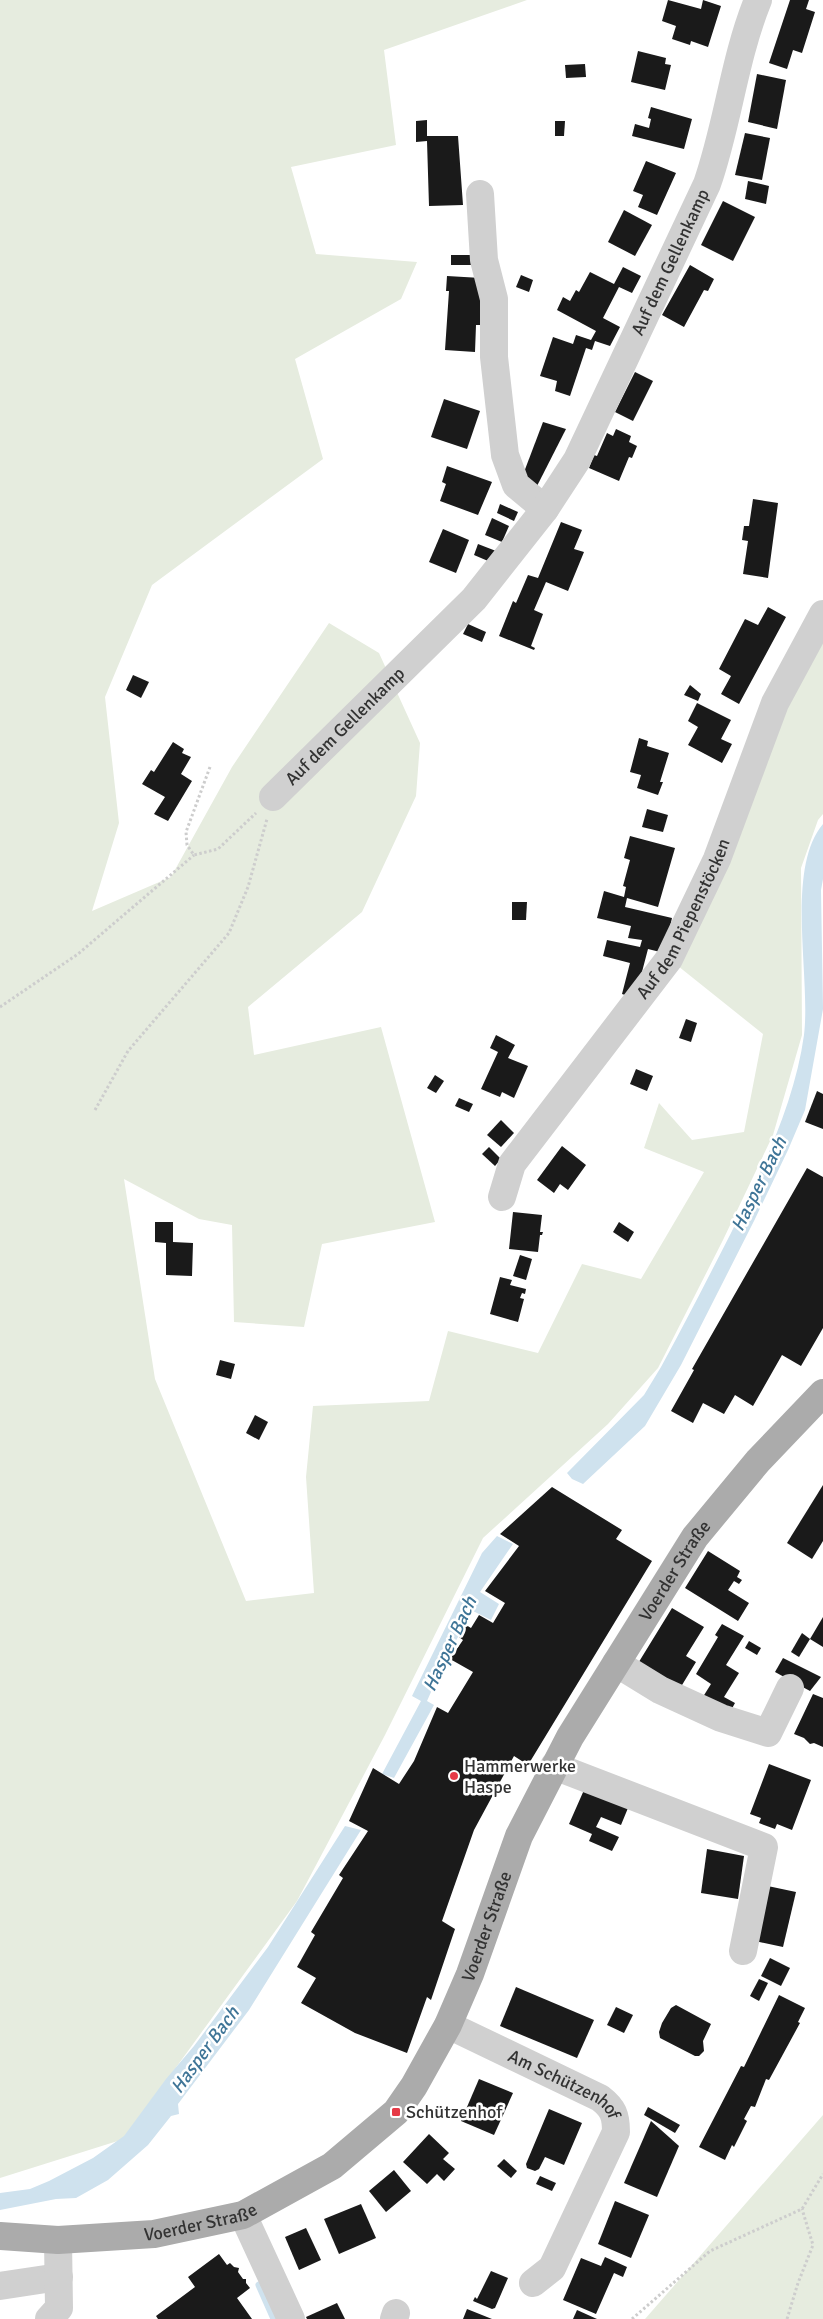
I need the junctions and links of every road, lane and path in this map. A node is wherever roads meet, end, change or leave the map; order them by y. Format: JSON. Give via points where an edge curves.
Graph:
{"nodes":[{"id":1,"x":758,"y":0,"type":"edge"},
{"id":2,"x":480,"y":194,"type":"dead end"},
{"id":3,"x":545,"y":509,"type":"junction"},
{"id":4,"x":823,"y":614,"type":"edge"},
{"id":5,"x":210,"y":767,"type":"dead end"},
{"id":6,"x":273,"y":796,"type":"junction"},
{"id":7,"x":194,"y":855,"type":"junction"},
{"id":8,"x":0,"y":1006,"type":"edge"},
{"id":9,"x":96,"y":1110,"type":"dead end"},
{"id":10,"x":502,"y":1197,"type":"dead end"},
{"id":11,"x":823,"y":1393,"type":"edge"},
{"id":12,"x":616,"y":1663,"type":"junction"},
{"id":13,"x":790,"y":1688,"type":"dead end"},
{"id":14,"x":554,"y":1766,"type":"junction"},
{"id":15,"x":743,"y":1950,"type":"dead end"},
{"id":16,"x":448,"y":2025,"type":"junction"},
{"id":17,"x":823,"y":2174,"type":"edge"},
{"id":18,"x":802,"y":2209,"type":"junction"},
{"id":19,"x":243,"y":2215,"type":"junction"},
{"id":20,"x":0,"y":2236,"type":"edge"},
{"id":21,"x":58,"y":2240,"type":"junction"},
{"id":22,"x":59,"y":2277,"type":"junction"},
{"id":23,"x":533,"y":2283,"type":"dead end"},
{"id":24,"x":0,"y":2286,"type":"edge"},
{"id":25,"x":49,"y":2319,"type":"edge"},
{"id":26,"x":291,"y":2319,"type":"edge"},
{"id":27,"x":632,"y":2319,"type":"edge"},
{"id":28,"x":787,"y":2319,"type":"edge"}],
"edges":[{"from":1,"to":3,"type":"street","name":"Auf dem Gellenkamp","via":[[747,29],[708,184],[577,460]]},
{"from":2,"to":3,"type":"street","via":[[484,260],[494,299],[494,357],[505,455],[516,485]]},
{"from":3,"to":6,"type":"street","name":"Auf dem Gellenkamp","via":[[474,599]]},
{"from":4,"to":10,"type":"street","name":"Auf dem Piepenstöcken","via":[[775,703],[717,859],[668,959],[512,1164]]},
{"from":5,"to":7,"type":"path","via":[[186,832],[187,845]]},
{"from":6,"to":7,"type":"path","name":"Auf dem Gellenkamp","via":[[218,849]]},
{"from":6,"to":9,"type":"path","via":[[248,887],[229,932],[128,1051]]},
{"from":7,"to":8,"type":"path","via":[[78,954]]},
{"from":11,"to":12,"type":"main road","name":"Voerder Straße","via":[[710,1516]]},
{"from":12,"to":13,"type":"street","via":[[660,1690],[712,1714],[768,1733]]},
{"from":12,"to":14,"type":"main road","name":"Voerder Straße"},
{"from":14,"to":15,"type":"street","via":[[764,1847]]},
{"from":14,"to":16,"type":"main road","name":"Voerder Straße","via":[[519,1836],[470,1974]]},
{"from":16,"to":19,"type":"main road","name":"Voerder Straße","via":[[396,2112],[332,2166]]},
{"from":16,"to":23,"type":"street","name":"Am Schützenhof","via":[[600,2098],[612,2107],[616,2132],[552,2268]]},
{"from":17,"to":18,"type":"path"},
{"from":18,"to":27,"type":"path","via":[[710,2251]]},
{"from":18,"to":28,"type":"path","via":[[813,2246]]},
{"from":19,"to":21,"type":"main road","name":"Voerder Straße","via":[[154,2234]]},
{"from":19,"to":26,"type":"street"},
{"from":20,"to":21,"type":"main road","name":"Voerder Straße"},
{"from":21,"to":22,"type":"street"},
{"from":22,"to":24,"type":"street"},
{"from":22,"to":25,"type":"street","via":[[59,2308]]}]}
